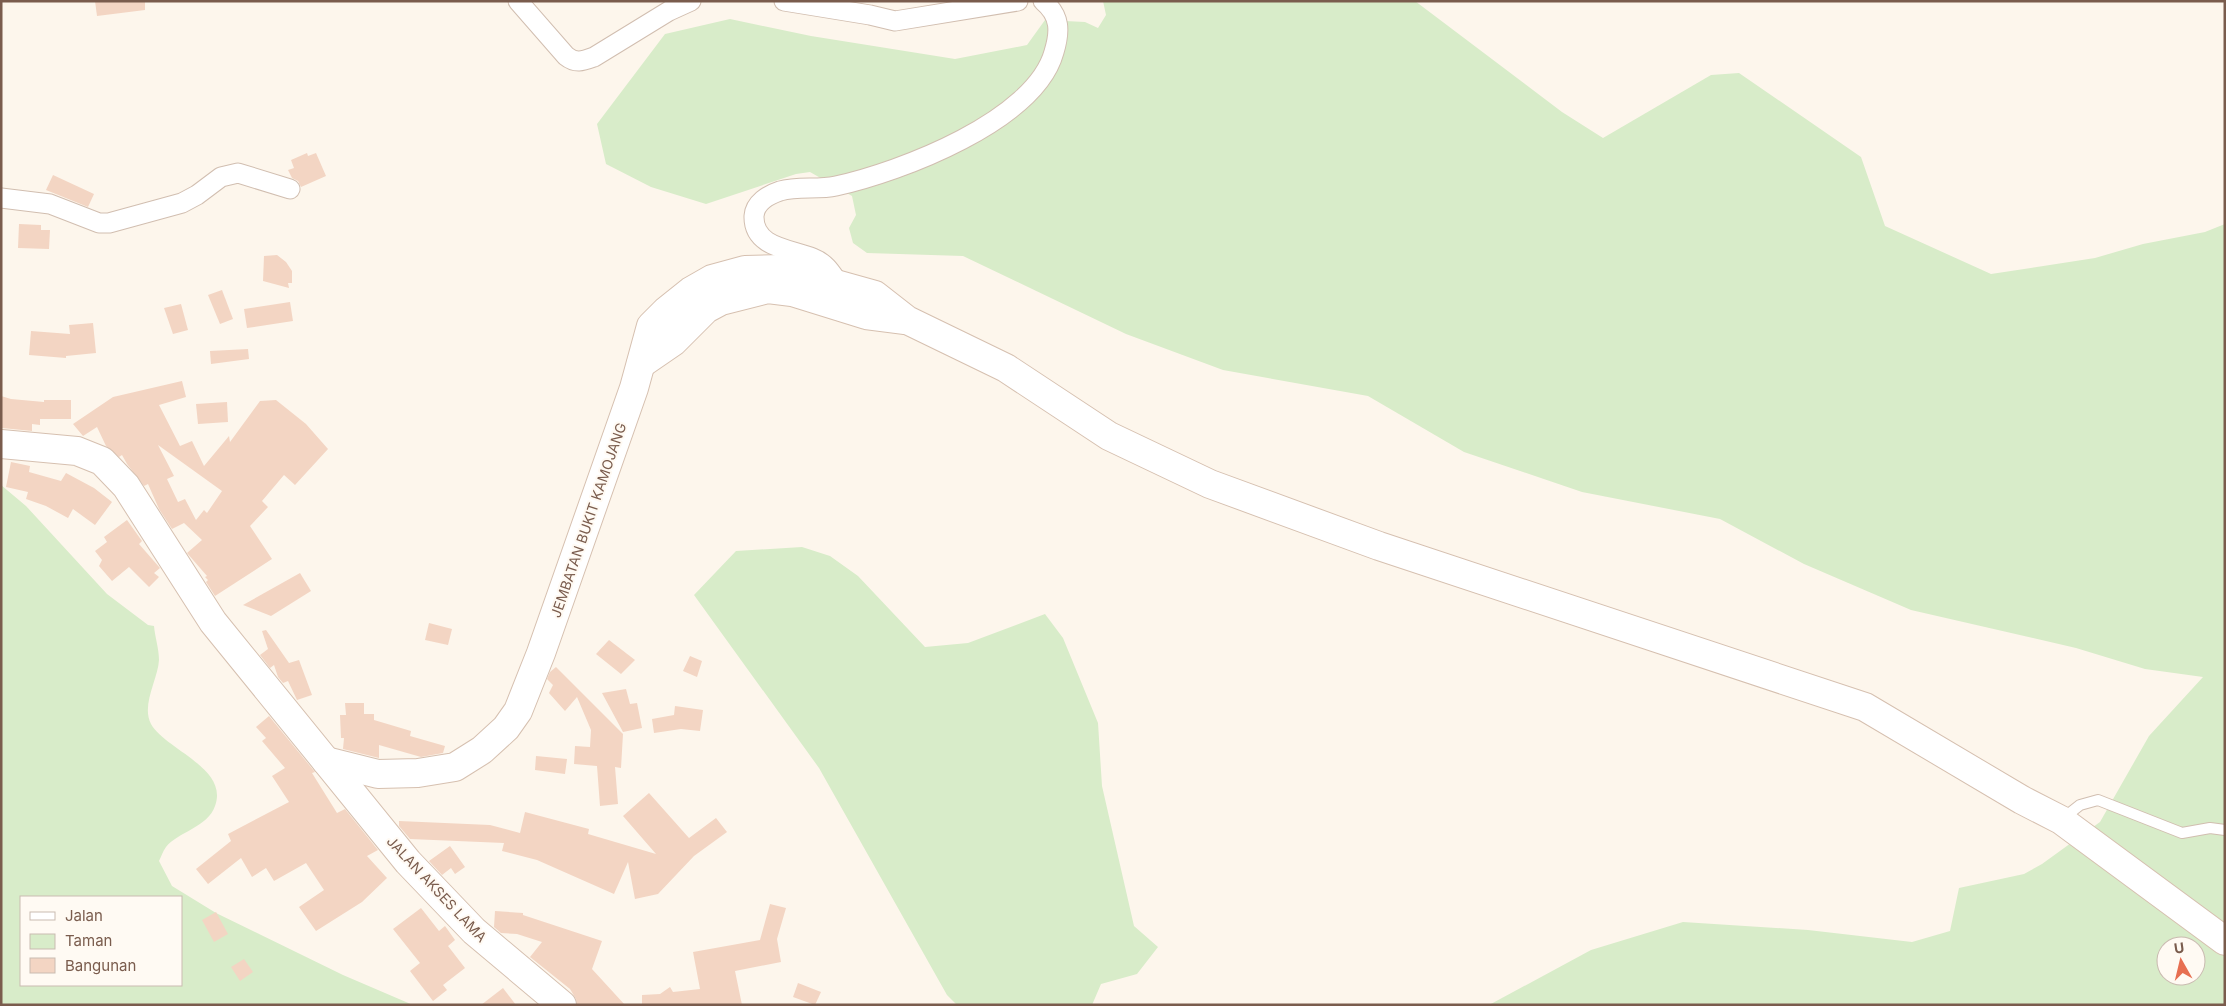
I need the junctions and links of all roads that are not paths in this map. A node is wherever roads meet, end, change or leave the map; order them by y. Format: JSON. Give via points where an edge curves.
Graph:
{"nodes":[{"id":1,"x":518,"y":1,"type":"edge"},
{"id":2,"x":691,"y":1,"type":"edge"},
{"id":3,"x":784,"y":1,"type":"edge"},
{"id":4,"x":1018,"y":1,"type":"edge"},
{"id":5,"x":1043,"y":1,"type":"edge"},
{"id":6,"x":290,"y":189,"type":"dead end"},
{"id":7,"x":1,"y":198,"type":"edge"},
{"id":8,"x":839,"y":284,"type":"junction"},
{"id":9,"x":907,"y":320,"type":"junction"},
{"id":10,"x":638,"y":376,"type":"junction"},
{"id":11,"x":1,"y":444,"type":"edge"},
{"id":12,"x":326,"y":761,"type":"junction"},
{"id":13,"x":2061,"y":820,"type":"junction"},
{"id":14,"x":2225,"y":830,"type":"edge"},
{"id":15,"x":2225,"y":941,"type":"edge"},
{"id":16,"x":562,"y":1005,"type":"edge"}],
"edges":[{"from":1,"to":2,"type":"street","via":[[566,56],[580,62],[594,58],[669,11]]},
{"from":3,"to":4,"type":"street","via":[[895,21]]},
{"from":5,"to":8,"type":"street","via":[[1058,21],[1059,36],[1052,62],[1036,86],[1009,111],[970,135],[878,175],[834,187],[780,191],[759,204],[754,218],[757,231],[764,238],[779,249],[814,258],[827,266]]},
{"from":6,"to":7,"type":"street","via":[[238,173],[221,177],[182,203],[109,223],[99,223],[50,204]]},
{"from":8,"to":9,"type":"main road","name":"JEMBATAN BUKIT KAMOJANG","via":[[875,295]]},
{"from":8,"to":10,"type":"main road","name":"JEMBATAN BUKIT KAMOJANG","via":[[782,269],[745,270],[712,279],[691,291],[651,326]]},
{"from":9,"to":10,"type":"main road","via":[[866,315],[792,292],[768,289],[721,301],[706,309]]},
{"from":9,"to":13,"type":"main road","via":[[1006,368],[1109,436],[1210,484],[1379,546],[1865,707]]},
{"from":10,"to":12,"type":"main road","name":"JEMBATAN BUKIT KAMOJANG","via":[[541,653],[518,711],[506,728],[482,750],[455,767],[418,773],[378,774]]},
{"from":11,"to":12,"type":"main road","name":"JALAN AKSES LAMA","via":[[77,450],[102,462],[126,486],[213,622]]},
{"from":12,"to":16,"type":"main road","name":"JALAN AKSES LAMA","via":[[408,862],[474,931]]},
{"from":13,"to":14,"type":"lane","via":[[2080,805],[2098,800],[2182,833],[2210,828]]},
{"from":13,"to":15,"type":"main road"}]}
